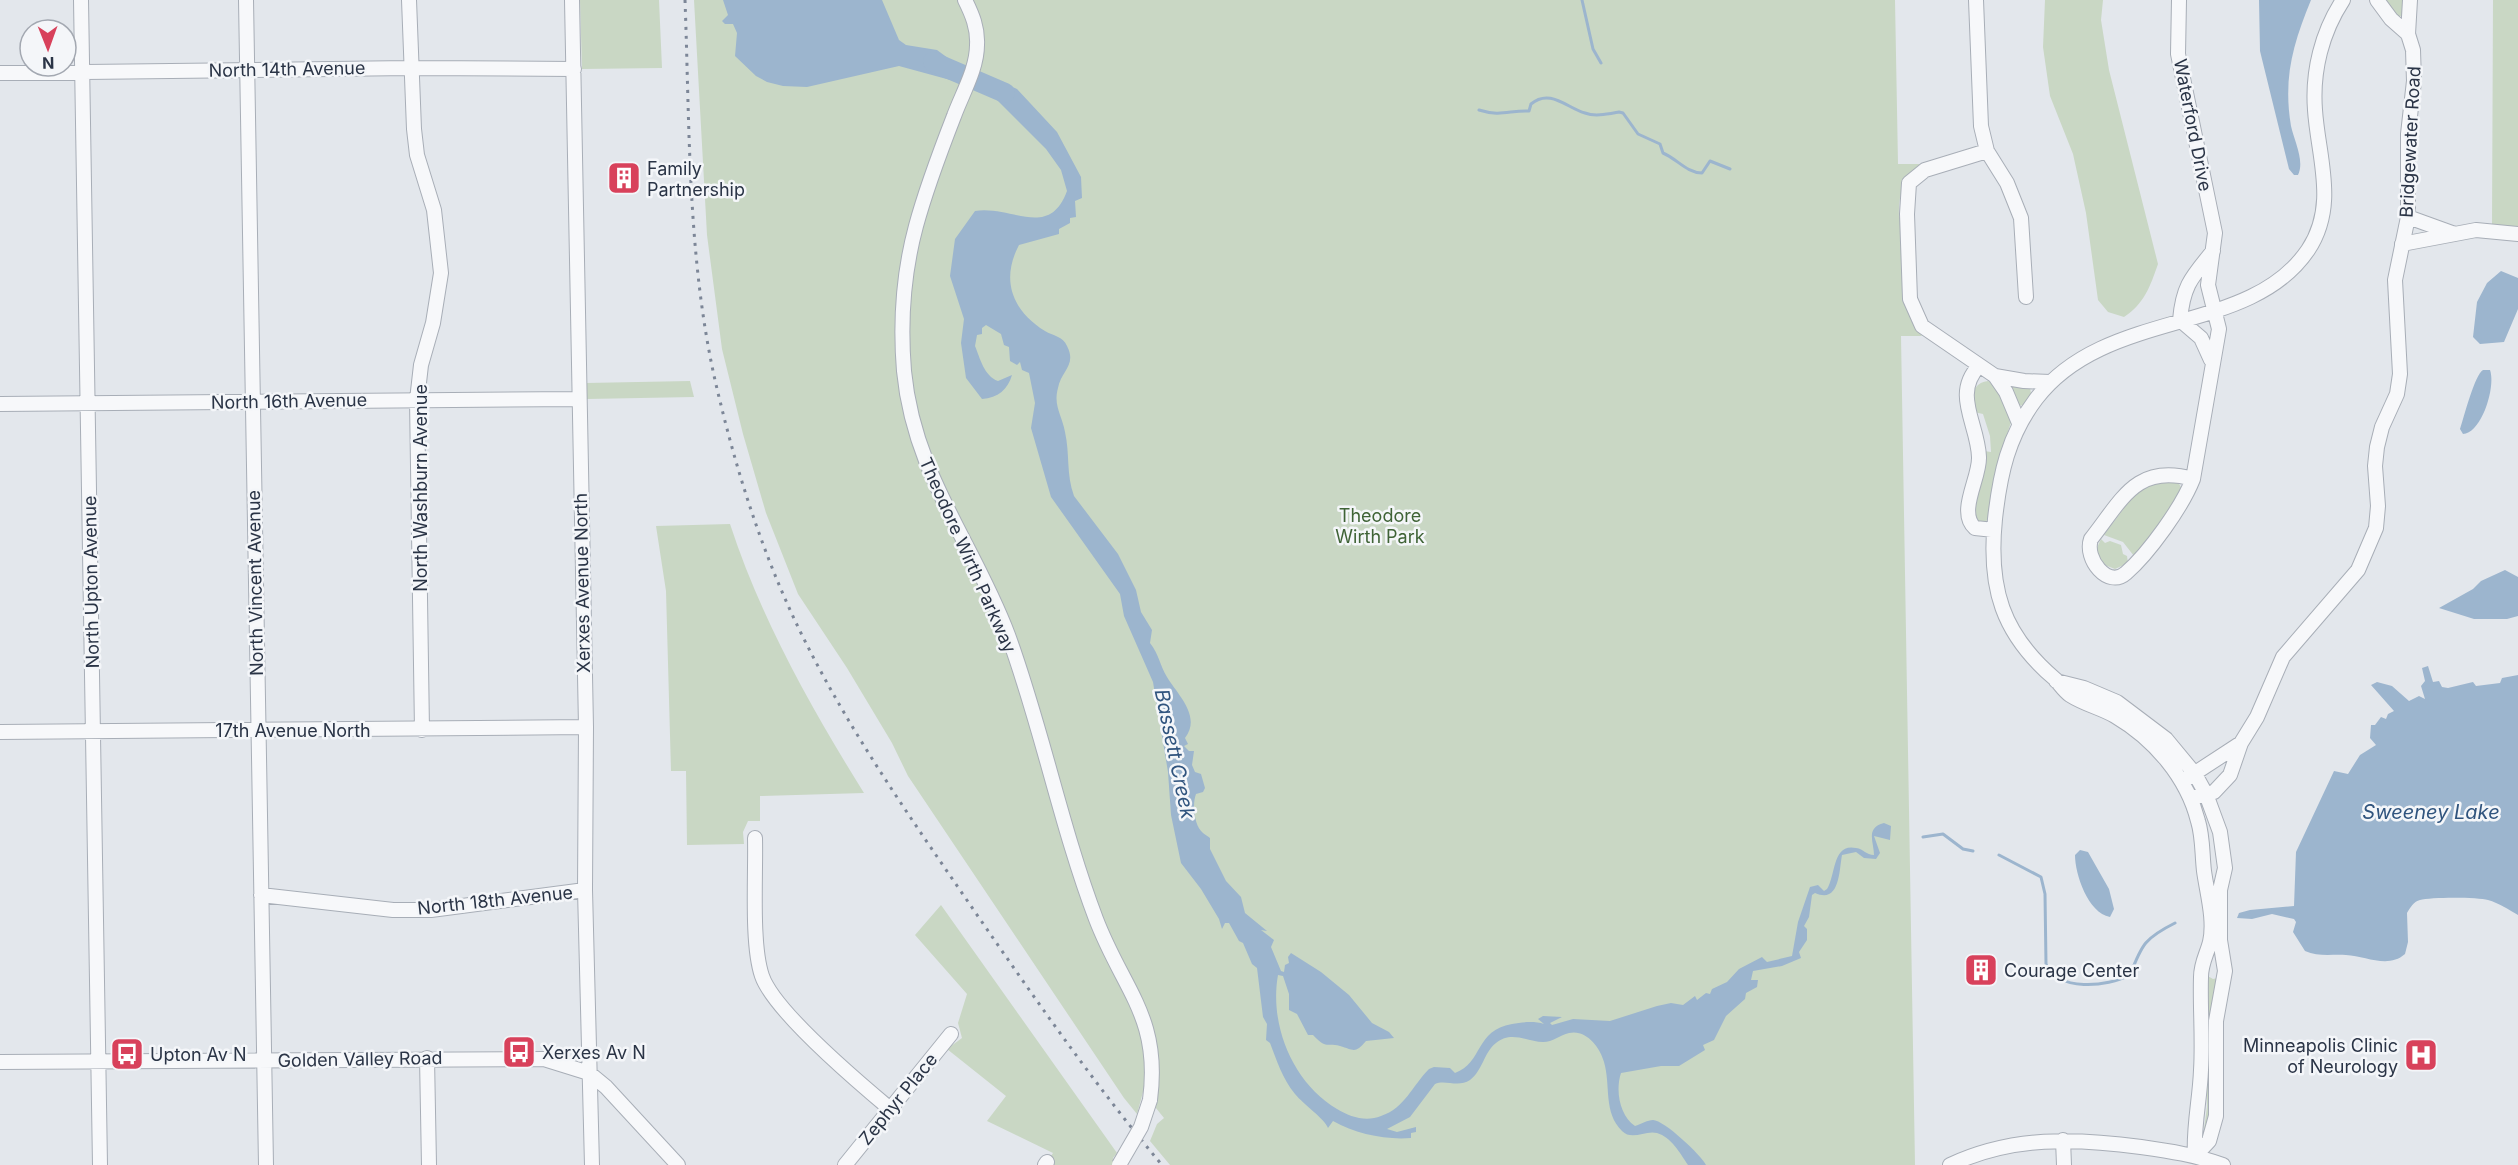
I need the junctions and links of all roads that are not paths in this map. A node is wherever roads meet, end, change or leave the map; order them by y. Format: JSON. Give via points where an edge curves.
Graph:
{"nodes":[{"id":1,"x":81,"y":0,"type":"edge"},
{"id":2,"x":246,"y":0,"type":"edge"},
{"id":3,"x":409,"y":0,"type":"edge"},
{"id":4,"x":572,"y":0,"type":"edge"},
{"id":5,"x":965,"y":0,"type":"edge"},
{"id":6,"x":1976,"y":0,"type":"edge"},
{"id":7,"x":2178,"y":0,"type":"edge"},
{"id":8,"x":2343,"y":0,"type":"edge"},
{"id":9,"x":2377,"y":0,"type":"edge"},
{"id":10,"x":2410,"y":0,"type":"edge"},
{"id":11,"x":2408,"y":34,"type":"junction"},
{"id":12,"x":410,"y":68,"type":"junction"},
{"id":13,"x":573,"y":69,"type":"junction"},
{"id":14,"x":246,"y":70,"type":"junction"},
{"id":15,"x":81,"y":72,"type":"junction"},
{"id":16,"x":0,"y":73,"type":"edge"},
{"id":17,"x":1987,"y":151,"type":"junction"},
{"id":18,"x":2408,"y":217,"type":"junction"},
{"id":19,"x":2454,"y":234,"type":"junction"},
{"id":20,"x":2518,"y":234,"type":"edge"},
{"id":21,"x":2402,"y":243,"type":"junction"},
{"id":22,"x":2215,"y":249,"type":"junction"},
{"id":23,"x":2026,"y":297,"type":"dead end"},
{"id":24,"x":2214,"y":310,"type":"junction"},
{"id":25,"x":2181,"y":320,"type":"junction"},
{"id":26,"x":2211,"y":360,"type":"junction"},
{"id":27,"x":1979,"y":366,"type":"junction"},
{"id":28,"x":1995,"y":376,"type":"junction"},
{"id":29,"x":2049,"y":382,"type":"junction"},
{"id":30,"x":578,"y":399,"type":"junction"},
{"id":31,"x":417,"y":400,"type":"junction"},
{"id":32,"x":253,"y":402,"type":"junction"},
{"id":33,"x":89,"y":403,"type":"junction"},
{"id":34,"x":0,"y":404,"type":"edge"},
{"id":35,"x":2019,"y":423,"type":"junction"},
{"id":36,"x":2193,"y":479,"type":"junction"},
{"id":37,"x":1994,"y":530,"type":"junction"},
{"id":38,"x":585,"y":727,"type":"junction"},
{"id":39,"x":258,"y":729,"type":"junction"},
{"id":40,"x":422,"y":730,"type":"junction"},
{"id":41,"x":93,"y":731,"type":"junction"},
{"id":42,"x":0,"y":732,"type":"edge"},
{"id":43,"x":2241,"y":743,"type":"junction"},
{"id":44,"x":2188,"y":778,"type":"junction"},
{"id":45,"x":2206,"y":794,"type":"junction"},
{"id":46,"x":2191,"y":798,"type":"junction"},
{"id":47,"x":755,"y":838,"type":"dead end"},
{"id":48,"x":585,"y":890,"type":"junction"},
{"id":49,"x":261,"y":895,"type":"junction"},
{"id":50,"x":951,"y":1034,"type":"dead end"},
{"id":51,"x":427,"y":1058,"type":"junction"},
{"id":52,"x":264,"y":1061,"type":"junction"},
{"id":53,"x":0,"y":1062,"type":"edge"},
{"id":54,"x":99,"y":1062,"type":"junction"},
{"id":55,"x":589,"y":1073,"type":"junction"},
{"id":56,"x":889,"y":1108,"type":"junction"},
{"id":57,"x":2063,"y":1140,"type":"junction"},
{"id":58,"x":2195,"y":1156,"type":"junction"},
{"id":59,"x":100,"y":1165,"type":"edge"},
{"id":60,"x":266,"y":1165,"type":"edge"},
{"id":61,"x":429,"y":1165,"type":"edge"},
{"id":62,"x":592,"y":1165,"type":"edge"},
{"id":63,"x":678,"y":1165,"type":"edge"},
{"id":64,"x":845,"y":1165,"type":"edge"},
{"id":65,"x":1119,"y":1165,"type":"edge"},
{"id":66,"x":1950,"y":1165,"type":"edge"},
{"id":67,"x":2064,"y":1165,"type":"edge"},
{"id":68,"x":2223,"y":1165,"type":"edge"}],
"edges":[{"from":1,"to":15,"type":"street","name":"North Upton Avenue"},
{"from":2,"to":14,"type":"street","name":"North Vincent Avenue"},
{"from":3,"to":12,"type":"street","name":"North Washburn Avenue"},
{"from":4,"to":13,"type":"street","name":"Xerxes Avenue North"},
{"from":5,"to":65,"type":"street","name":"Theodore Wirth Parkway","bridge":true,"via":[[977,35],[973,68],[936,161],[909,254],[902,320],[904,371],[911,417],[934,487],[1008,636],[1096,920],[1147,1024],[1152,1058],[1149,1100],[1141,1127]]},
{"from":6,"to":17,"type":"street","via":[[1979,114]]},
{"from":7,"to":22,"type":"street","name":"Waterford Drive","via":[[2178,54]]},
{"from":8,"to":24,"type":"street","via":[[2323,42],[2315,78],[2325,188],[2317,231],[2284,278],[2262,292]]},
{"from":9,"to":11,"type":"street"},
{"from":10,"to":11,"type":"street","name":"Bridgewater Road"},
{"from":11,"to":18,"type":"street","name":"Bridgewater Road","via":[[2414,64],[2408,134]]},
{"from":12,"to":13,"type":"street","name":"North 14th Avenue"},
{"from":12,"to":14,"type":"street","name":"North 14th Avenue"},
{"from":12,"to":31,"type":"street","name":"North Washburn Avenue","via":[[417,155],[434,210],[441,273]]},
{"from":13,"to":30,"type":"street","name":"Xerxes Avenue North"},
{"from":14,"to":15,"type":"street","name":"North 14th Avenue"},
{"from":14,"to":32,"type":"street","name":"North Vincent Avenue"},
{"from":15,"to":16,"type":"street","name":"North 14th Avenue"},
{"from":15,"to":33,"type":"street","name":"North Upton Avenue"},
{"from":17,"to":23,"type":"street","via":[[2021,218]]},
{"from":17,"to":27,"type":"street","via":[[1925,170],[1912,178],[1907,190],[1910,305],[1927,330]]},
{"from":18,"to":19,"type":"street"},
{"from":18,"to":21,"type":"street","name":"Bridgewater Road"},
{"from":19,"to":20,"type":"street","via":[[2476,230]]},
{"from":19,"to":21,"type":"street"},
{"from":21,"to":43,"type":"street","name":"Bridgewater Road","via":[[2394,299],[2400,374],[2397,393],[2382,427],[2375,466],[2376,528],[2353,577],[2283,657]]},
{"from":22,"to":24,"type":"street","name":"Waterford Drive","via":[[2208,285]]},
{"from":22,"to":25,"type":"street","via":[[2188,282]]},
{"from":24,"to":25,"type":"street"},
{"from":24,"to":26,"type":"street","name":"Waterford Drive","via":[[2219,329]]},
{"from":25,"to":26,"type":"street","via":[[2201,338]]},
{"from":25,"to":29,"type":"street","via":[[2094,351]]},
{"from":26,"to":36,"type":"street","name":"Waterford Drive"},
{"from":27,"to":28,"type":"street"},
{"from":27,"to":37,"type":"street","via":[[1971,375],[1965,396],[1979,459],[1968,514],[1975,528]]},
{"from":28,"to":29,"type":"street"},
{"from":28,"to":35,"type":"street"},
{"from":29,"to":35,"type":"street"},
{"from":30,"to":31,"type":"street","name":"North 16th Avenue"},
{"from":30,"to":38,"type":"street","name":"Xerxes Avenue North"},
{"from":31,"to":32,"type":"street","name":"North 16th Avenue"},
{"from":31,"to":40,"type":"street","name":"North Washburn Avenue"},
{"from":32,"to":33,"type":"street","name":"North 16th Avenue"},
{"from":32,"to":39,"type":"street","name":"North Vincent Avenue"},
{"from":33,"to":34,"type":"street","name":"North 16th Avenue"},
{"from":33,"to":41,"type":"street","name":"North Upton Avenue"},
{"from":35,"to":37,"type":"street","via":[[2004,461]]},
{"from":36,"to":36,"type":"street","name":"Waterford Drive","via":[[2160,474],[2144,479],[2130,490],[2091,539],[2090,560],[2111,576],[2126,573],[2178,511]]},
{"from":37,"to":44,"type":"street","via":[[1992,562],[2003,612],[2028,654],[2068,694],[2129,724]]},
{"from":38,"to":40,"type":"street","name":"17th Avenue North"},
{"from":38,"to":48,"type":"street","name":"Xerxes Avenue North"},
{"from":39,"to":40,"type":"street","name":"17th Avenue North"},
{"from":39,"to":41,"type":"street","name":"17th Avenue North"},
{"from":39,"to":49,"type":"street","name":"North Vincent Avenue"},
{"from":41,"to":42,"type":"street","name":"17th Avenue North"},
{"from":41,"to":54,"type":"street","name":"North Upton Avenue"},
{"from":43,"to":44,"type":"street","name":"Bridgewater Road"},
{"from":43,"to":45,"type":"street","name":"Bridgewater Road","via":[[2230,775],[2214,792]]},
{"from":44,"to":45,"type":"street"},
{"from":44,"to":46,"type":"street"},
{"from":45,"to":46,"type":"street","name":"Bridgewater Road"},
{"from":45,"to":58,"type":"street","via":[[2223,845],[2220,940],[2225,971],[2216,1021],[2216,1116],[2209,1141]]},
{"from":46,"to":58,"type":"street","via":[[2202,837],[2211,941],[2201,974],[2202,1069]]},
{"from":47,"to":56,"type":"street","via":[[757,952],[762,978],[779,1005]]},
{"from":48,"to":49,"type":"street","name":"North 18th Avenue","via":[[432,910],[393,910]]},
{"from":48,"to":55,"type":"street","name":"Xerxes Avenue North"},
{"from":49,"to":52,"type":"street","name":"North Vincent Avenue"},
{"from":50,"to":56,"type":"street","name":"Zephyr Place"},
{"from":51,"to":52,"type":"street","name":"Golden Valley Road"},
{"from":51,"to":55,"type":"street","name":"Golden Valley Road","via":[[544,1059]]},
{"from":51,"to":61,"type":"street"},
{"from":52,"to":54,"type":"street","name":"Golden Valley Road"},
{"from":52,"to":60,"type":"street","name":"North Vincent Avenue"},
{"from":53,"to":54,"type":"street","name":"Golden Valley Road"},
{"from":54,"to":59,"type":"street","name":"North Upton Avenue"},
{"from":55,"to":62,"type":"street","name":"Xerxes Avenue North"},
{"from":55,"to":63,"type":"street","name":"Golden Valley Road"},
{"from":56,"to":64,"type":"street","name":"Zephyr Place"},
{"from":57,"to":58,"type":"street"},
{"from":57,"to":66,"type":"street","via":[[2014,1144]]},
{"from":57,"to":67,"type":"street"},
{"from":58,"to":68,"type":"street"}]}
